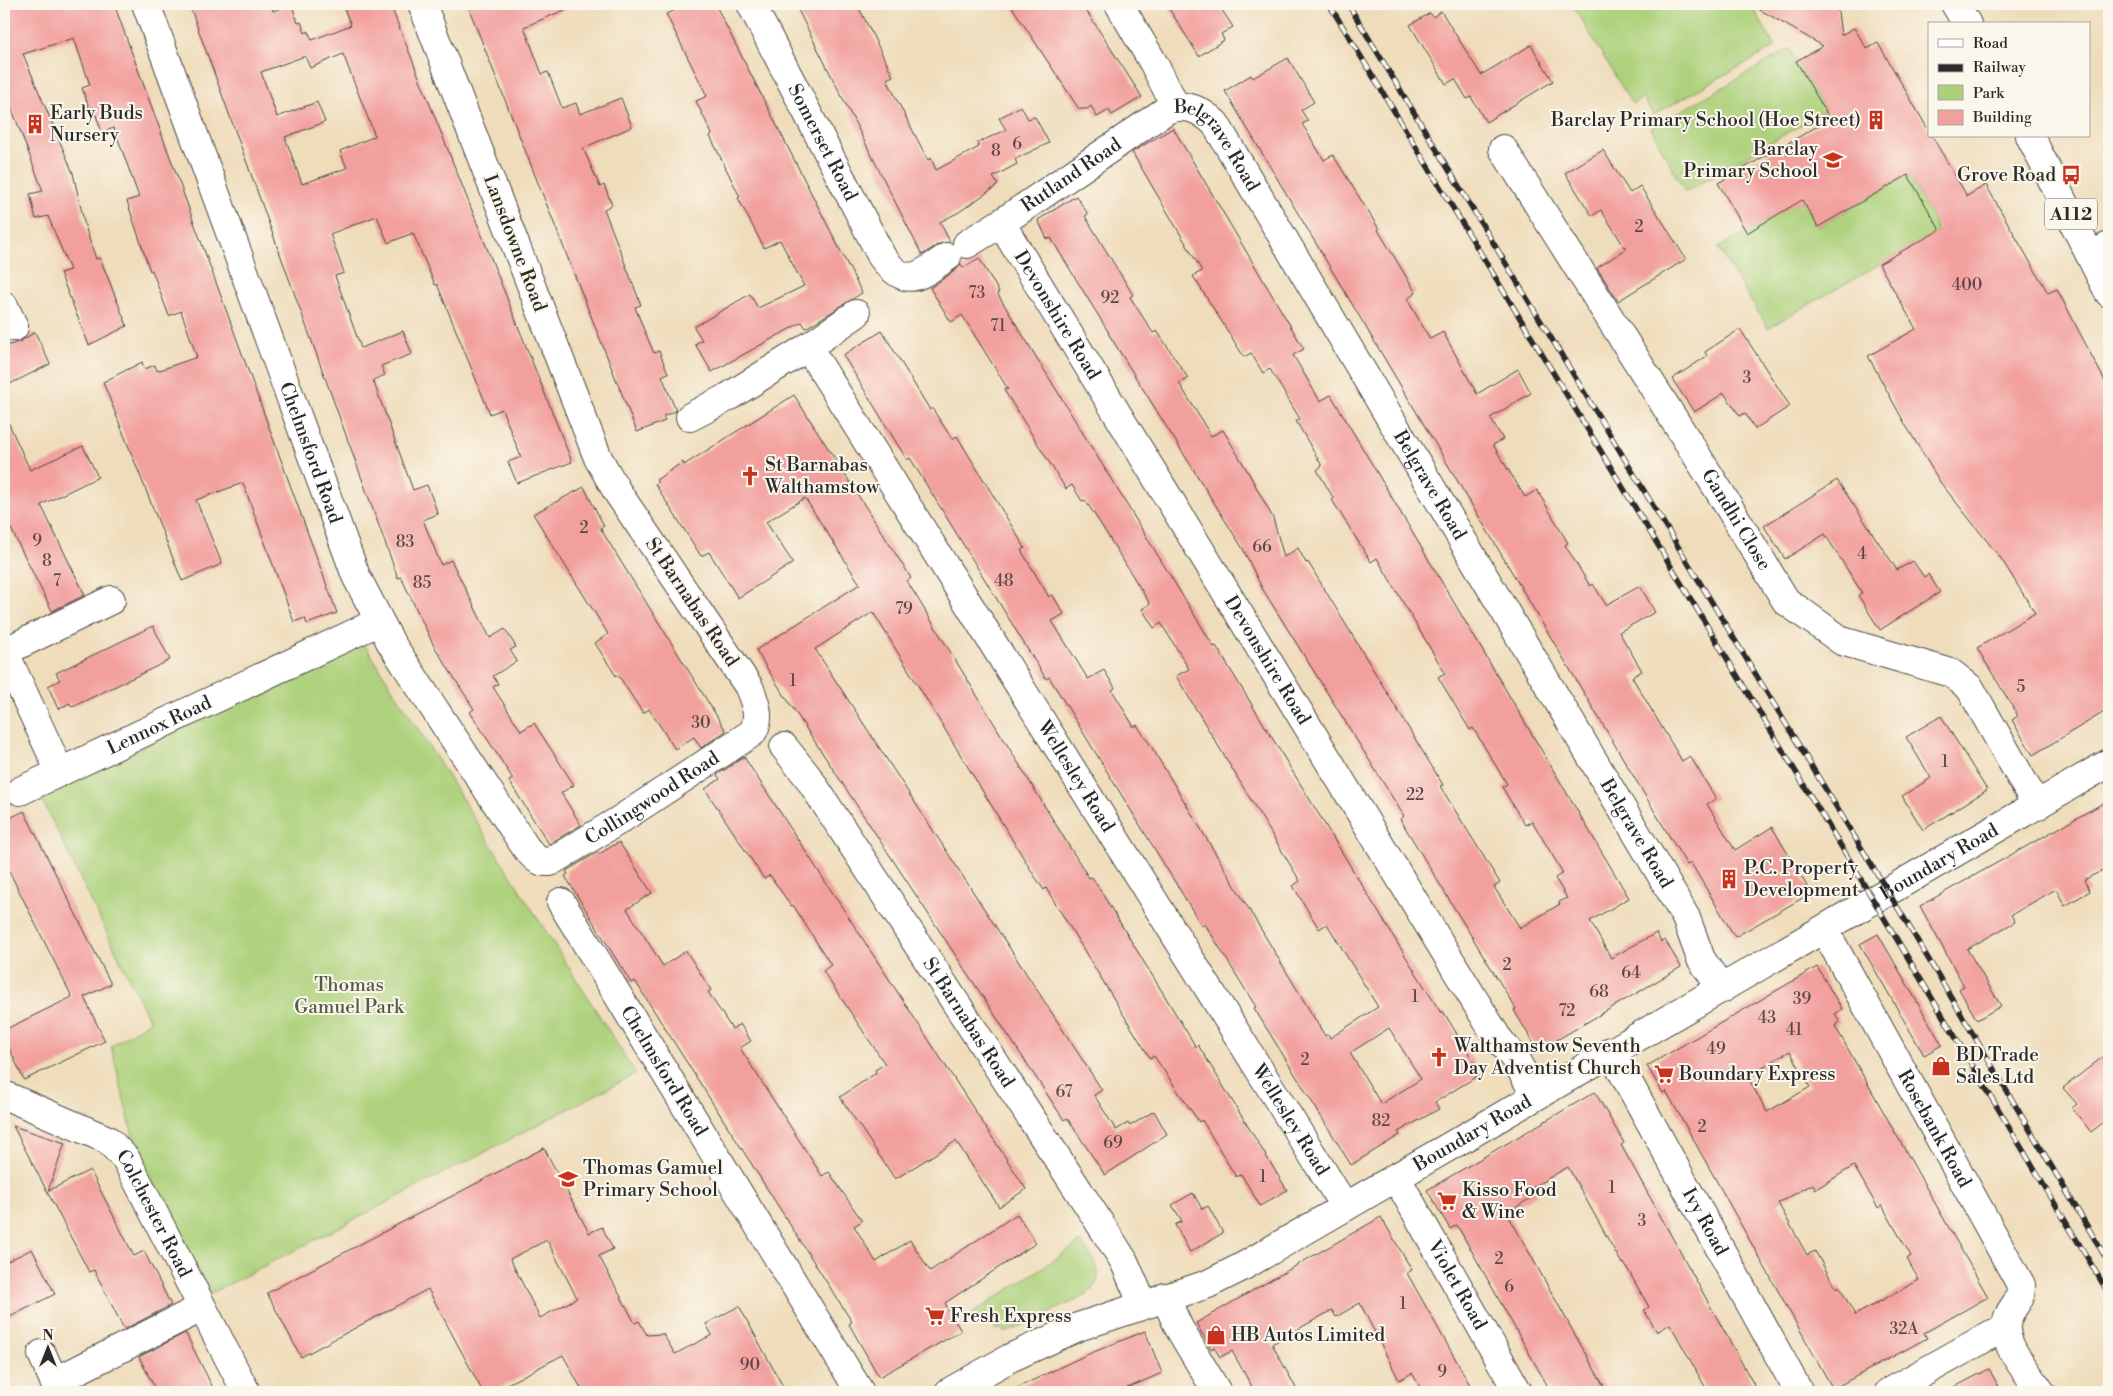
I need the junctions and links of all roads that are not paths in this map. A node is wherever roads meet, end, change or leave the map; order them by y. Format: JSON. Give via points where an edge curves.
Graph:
{"nodes":[{"id":1,"x":146,"y":4,"type":"edge"},
{"id":2,"x":422,"y":4,"type":"edge"},
{"id":3,"x":751,"y":4,"type":"edge"},
{"id":4,"x":1119,"y":4,"type":"edge"},
{"id":5,"x":1955,"y":4,"type":"edge"},
{"id":6,"x":1966,"y":22,"type":"edge"},
{"id":7,"x":1176,"y":107,"type":"junction"},
{"id":8,"x":2031,"y":138,"type":"edge"},
{"id":9,"x":1503,"y":148,"type":"dead end"},
{"id":10,"x":1001,"y":223,"type":"junction"},
{"id":11,"x":2100,"y":250,"type":"edge"},
{"id":12,"x":903,"y":276,"type":"joint"},
{"id":13,"x":2109,"y":293,"type":"edge"},
{"id":14,"x":856,"y":314,"type":"dead end"},
{"id":15,"x":808,"y":347,"type":"junction"},
{"id":16,"x":690,"y":417,"type":"dead end"},
{"id":17,"x":611,"y":482,"type":"joint"},
{"id":18,"x":111,"y":600,"type":"dead end"},
{"id":19,"x":378,"y":622,"type":"junction"},
{"id":20,"x":4,"y":652,"type":"edge"},
{"id":21,"x":755,"y":728,"type":"joint"},
{"id":22,"x":784,"y":746,"type":"dead end"},
{"id":23,"x":2109,"y":763,"type":"edge"},
{"id":24,"x":60,"y":772,"type":"junction"},
{"id":25,"x":20,"y":791,"type":"dead end"},
{"id":26,"x":2037,"y":806,"type":"junction"},
{"id":27,"x":544,"y":862,"type":"joint"},
{"id":28,"x":561,"y":902,"type":"dead end"},
{"id":29,"x":1824,"y":929,"type":"junction"},
{"id":30,"x":1722,"y":989,"type":"junction"},
{"id":31,"x":1611,"y":1051,"type":"junction"},
{"id":32,"x":4,"y":1095,"type":"edge"},
{"id":33,"x":1536,"y":1096,"type":"junction"},
{"id":34,"x":1396,"y":1177,"type":"junction"},
{"id":35,"x":1345,"y":1207,"type":"junction"},
{"id":36,"x":1154,"y":1301,"type":"junction"},
{"id":37,"x":201,"y":1308,"type":"junction"},
{"id":38,"x":2006,"y":1331,"type":"junction"},
{"id":39,"x":42,"y":1354,"type":"dead end"},
{"id":40,"x":57,"y":1387,"type":"edge"},
{"id":41,"x":246,"y":1392,"type":"edge"},
{"id":42,"x":860,"y":1392,"type":"edge"},
{"id":43,"x":949,"y":1392,"type":"edge"},
{"id":44,"x":1216,"y":1392,"type":"edge"},
{"id":45,"x":1518,"y":1392,"type":"edge"},
{"id":46,"x":1799,"y":1392,"type":"edge"},
{"id":47,"x":1889,"y":1392,"type":"edge"},
{"id":48,"x":2041,"y":1392,"type":"edge"}],
"edges":[{"from":1,"to":19,"type":"street","name":"Chelmsford Road","via":[[356,576]]},
{"from":2,"to":17,"type":"street","name":"Lansdowne Road","via":[[598,458]]},
{"from":3,"to":12,"type":"street","name":"Somerset Road","via":[[882,257],[891,269]]},
{"from":4,"to":7,"type":"street","name":"Belgrave Road"},
{"from":5,"to":6,"type":"street"},
{"from":7,"to":10,"type":"street","name":"Rutland Road","via":[[1159,115]]},
{"from":7,"to":30,"type":"street","name":"Belgrave Road","via":[[1194,108],[1216,124],[1669,888],[1686,918],[1701,959]]},
{"from":8,"to":11,"type":"street","number":"A112"},
{"from":9,"to":26,"type":"street","name":"Gandhi Close","via":[[1786,601],[1842,641],[1951,673],[1970,688]]},
{"from":10,"to":12,"type":"street","name":"Rutland Road","via":[[921,275]]},
{"from":10,"to":33,"type":"street","name":"Devonshire Road"},
{"from":11,"to":13,"type":"street","number":"A112"},
{"from":14,"to":15,"type":"street"},
{"from":15,"to":16,"type":"street"},
{"from":15,"to":35,"type":"street","name":"Wellesley Road"},
{"from":17,"to":21,"type":"street","name":"St Barnabas Road","via":[[749,687],[756,705]]},
{"from":18,"to":20,"type":"street"},
{"from":19,"to":24,"type":"street","name":"Lennox Road"},
{"from":19,"to":27,"type":"street","name":"Chelmsford Road","via":[[526,848],[535,859]]},
{"from":20,"to":24,"type":"street"},
{"from":21,"to":27,"type":"street","name":"Collingwood Road","via":[[618,821],[562,856]]},
{"from":22,"to":36,"type":"street","name":"St Barnabas Road","via":[[808,777],[1124,1261]]},
{"from":23,"to":26,"type":"street","name":"Boundary Road"},
{"from":24,"to":25,"type":"street"},
{"from":26,"to":29,"type":"street","name":"Boundary Road"},
{"from":28,"to":42,"type":"street","name":"Chelmsford Road"},
{"from":29,"to":30,"type":"street","name":"Boundary Road"},
{"from":29,"to":38,"type":"street","name":"Rosebank Road","via":[[2020,1285],[2019,1302],[2007,1318]]},
{"from":30,"to":31,"type":"street","name":"Boundary Road"},
{"from":31,"to":33,"type":"street","name":"Boundary Road"},
{"from":31,"to":46,"type":"street","name":"Ivy Road"},
{"from":32,"to":37,"type":"street","name":"Colchester Road","via":[[108,1140],[126,1159]]},
{"from":33,"to":34,"type":"street","name":"Boundary Road"},
{"from":34,"to":35,"type":"street","name":"Boundary Road"},
{"from":34,"to":45,"type":"street","name":"Violet Road"},
{"from":35,"to":36,"type":"street","name":"Boundary Road","via":[[1208,1284]]},
{"from":36,"to":43,"type":"street","name":"Boundary Road","via":[[1027,1350]]},
{"from":36,"to":44,"type":"street","name":"St Barnabas Road","via":[[1179,1328]]},
{"from":37,"to":40,"type":"street"},
{"from":37,"to":41,"type":"street","name":"Colchester Road"},
{"from":38,"to":47,"type":"street","via":[[1992,1334]]},
{"from":38,"to":48,"type":"street","via":[[2010,1347]]},
{"from":39,"to":40,"type":"street"}]}
